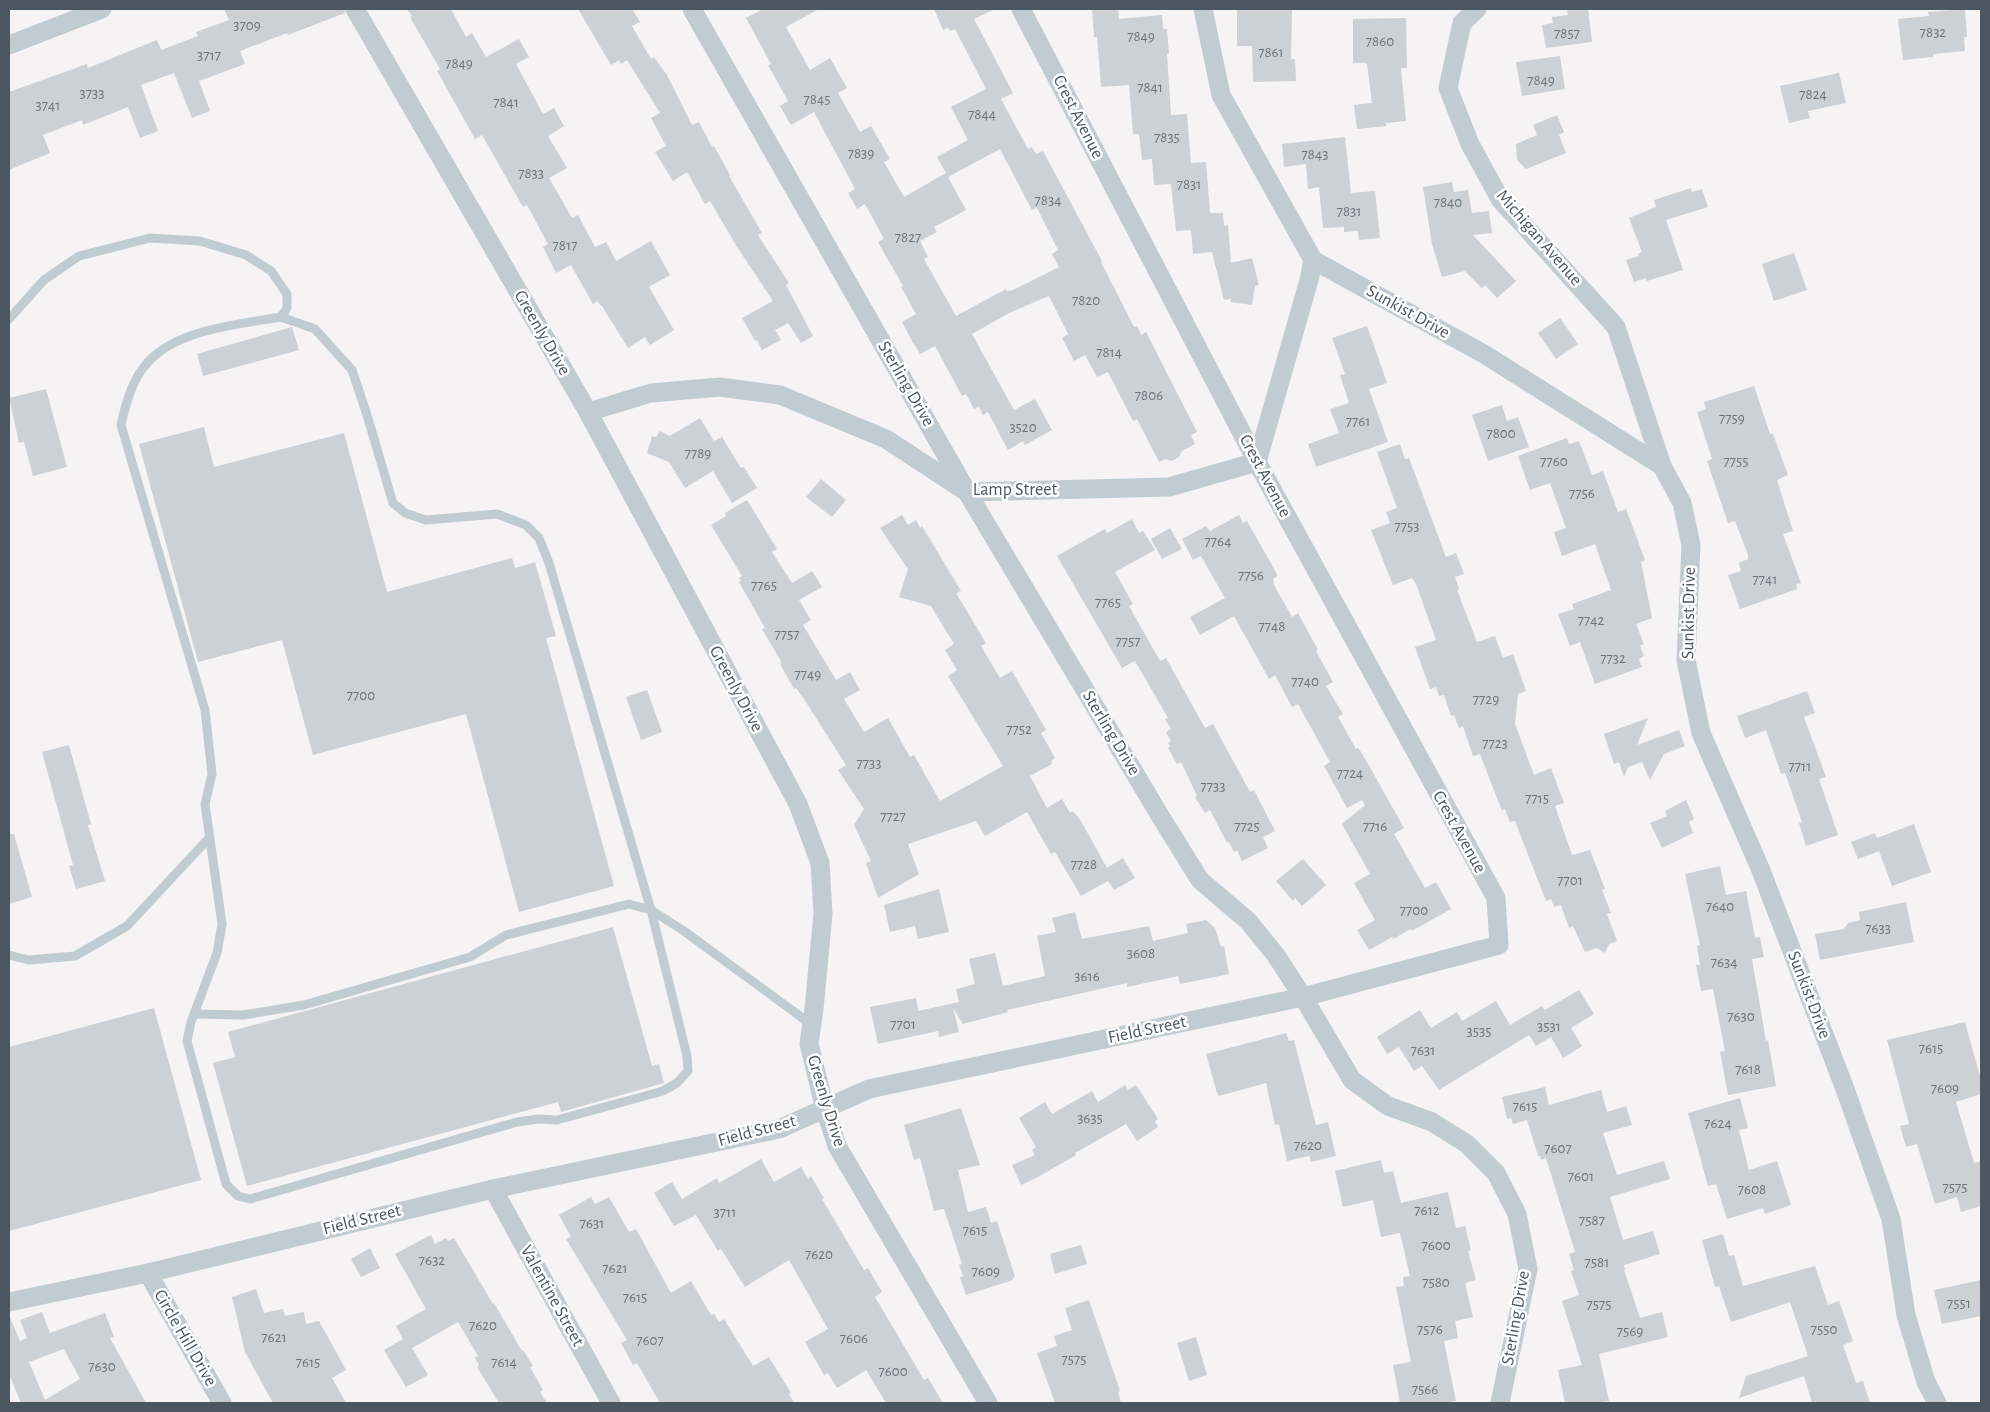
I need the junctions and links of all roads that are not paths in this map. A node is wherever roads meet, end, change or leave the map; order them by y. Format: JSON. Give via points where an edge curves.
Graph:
{"nodes":[{"id":1,"x":102,"y":9,"type":"edge"},
{"id":2,"x":355,"y":9,"type":"edge"},
{"id":3,"x":692,"y":9,"type":"edge"},
{"id":4,"x":1021,"y":9,"type":"edge"},
{"id":5,"x":1203,"y":9,"type":"edge"},
{"id":6,"x":1477,"y":9,"type":"edge"},
{"id":7,"x":9,"y":46,"type":"edge"},
{"id":8,"x":1314,"y":260,"type":"junction"},
{"id":9,"x":281,"y":317,"type":"junction"},
{"id":10,"x":9,"y":320,"type":"edge"},
{"id":11,"x":588,"y":412,"type":"junction"},
{"id":12,"x":1257,"y":462,"type":"junction"},
{"id":13,"x":1662,"y":466,"type":"junction"},
{"id":14,"x":967,"y":492,"type":"junction"},
{"id":15,"x":209,"y":838,"type":"junction"},
{"id":16,"x":651,"y":910,"type":"junction"},
{"id":17,"x":1499,"y":945,"type":"joint"},
{"id":18,"x":9,"y":955,"type":"edge"},
{"id":19,"x":1303,"y":997,"type":"junction"},
{"id":20,"x":194,"y":1014,"type":"junction"},
{"id":21,"x":812,"y":1025,"type":"junction"},
{"id":22,"x":825,"y":1109,"type":"junction"},
{"id":23,"x":493,"y":1188,"type":"junction"},
{"id":24,"x":148,"y":1272,"type":"junction"},
{"id":25,"x":9,"y":1302,"type":"edge"},
{"id":26,"x":222,"y":1403,"type":"edge"},
{"id":27,"x":610,"y":1403,"type":"edge"},
{"id":28,"x":988,"y":1403,"type":"edge"},
{"id":29,"x":1500,"y":1403,"type":"edge"},
{"id":30,"x":1937,"y":1403,"type":"edge"}],
"edges":[{"from":1,"to":7,"type":"street"},
{"from":2,"to":11,"type":"street","name":"Greenly Drive"},
{"from":3,"to":14,"type":"street","name":"Sterling Drive"},
{"from":4,"to":12,"type":"street","name":"Crest Avenue"},
{"from":5,"to":8,"type":"street","via":[[1220,95]]},
{"from":6,"to":13,"type":"street","name":"Michigan Avenue","via":[[1462,23],[1448,88],[1470,144],[1500,199],[1616,327]]},
{"from":8,"to":12,"type":"street"},
{"from":8,"to":13,"type":"street","name":"Sunkist Drive","via":[[1484,354]]},
{"from":9,"to":10,"type":"lane","via":[[287,308],[287,294],[271,271],[246,256],[200,241],[150,238],[79,256],[44,280]]},
{"from":9,"to":15,"type":"lane","via":[[211,330],[172,343],[148,362],[129,394],[121,425],[205,710],[212,774],[205,804]]},
{"from":9,"to":16,"type":"lane","via":[[315,329],[352,370],[393,503],[405,513],[426,520],[497,514],[526,525],[539,538],[550,563]]},
{"from":11,"to":14,"type":"street","name":"Lamp Street","via":[[651,393],[720,387],[780,395],[886,438]]},
{"from":11,"to":21,"type":"street","name":"Greenly Drive","via":[[798,804],[820,863],[823,914]]},
{"from":12,"to":14,"type":"street","name":"Lamp Street","via":[[1169,487]]},
{"from":12,"to":17,"type":"street","name":"Crest Avenue","via":[[1496,898]]},
{"from":13,"to":30,"type":"street","name":"Sunkist Drive","via":[[1682,503],[1691,545],[1686,660],[1700,733],[1760,868],[1892,1219],[1906,1315],[1926,1382]]},
{"from":14,"to":19,"type":"street","name":"Sterling Drive","via":[[1200,880],[1248,921],[1275,954]]},
{"from":15,"to":18,"type":"lane","via":[[126,926],[75,956],[29,960]]},
{"from":15,"to":20,"type":"lane","via":[[222,924],[217,953]]},
{"from":16,"to":20,"type":"lane","via":[[629,904],[506,935],[470,958],[304,1005],[243,1015]]},
{"from":16,"to":20,"type":"lane","via":[[687,1056],[688,1071],[677,1083],[663,1091],[557,1120],[517,1122],[250,1199],[238,1196],[226,1184],[187,1041]]},
{"from":16,"to":21,"type":"lane"},
{"from":17,"to":19,"type":"street","name":"Field Street"},
{"from":19,"to":22,"type":"street","name":"Field Street","via":[[869,1089]]},
{"from":19,"to":29,"type":"street","name":"Sterling Drive","via":[[1352,1080],[1388,1106],[1432,1122],[1467,1144],[1496,1173],[1516,1214],[1528,1269]]},
{"from":21,"to":22,"type":"street","name":"Greenly Drive","via":[[809,1044]]},
{"from":22,"to":23,"type":"street","name":"Field Street","via":[[779,1129]]},
{"from":22,"to":28,"type":"street","name":"Greenly Drive","via":[[837,1146]]},
{"from":23,"to":24,"type":"street","name":"Field Street"},
{"from":23,"to":27,"type":"street","name":"Valentine Street"},
{"from":24,"to":25,"type":"street","name":"Field Street"},
{"from":24,"to":26,"type":"street","name":"Circle Hill Drive"}]}
